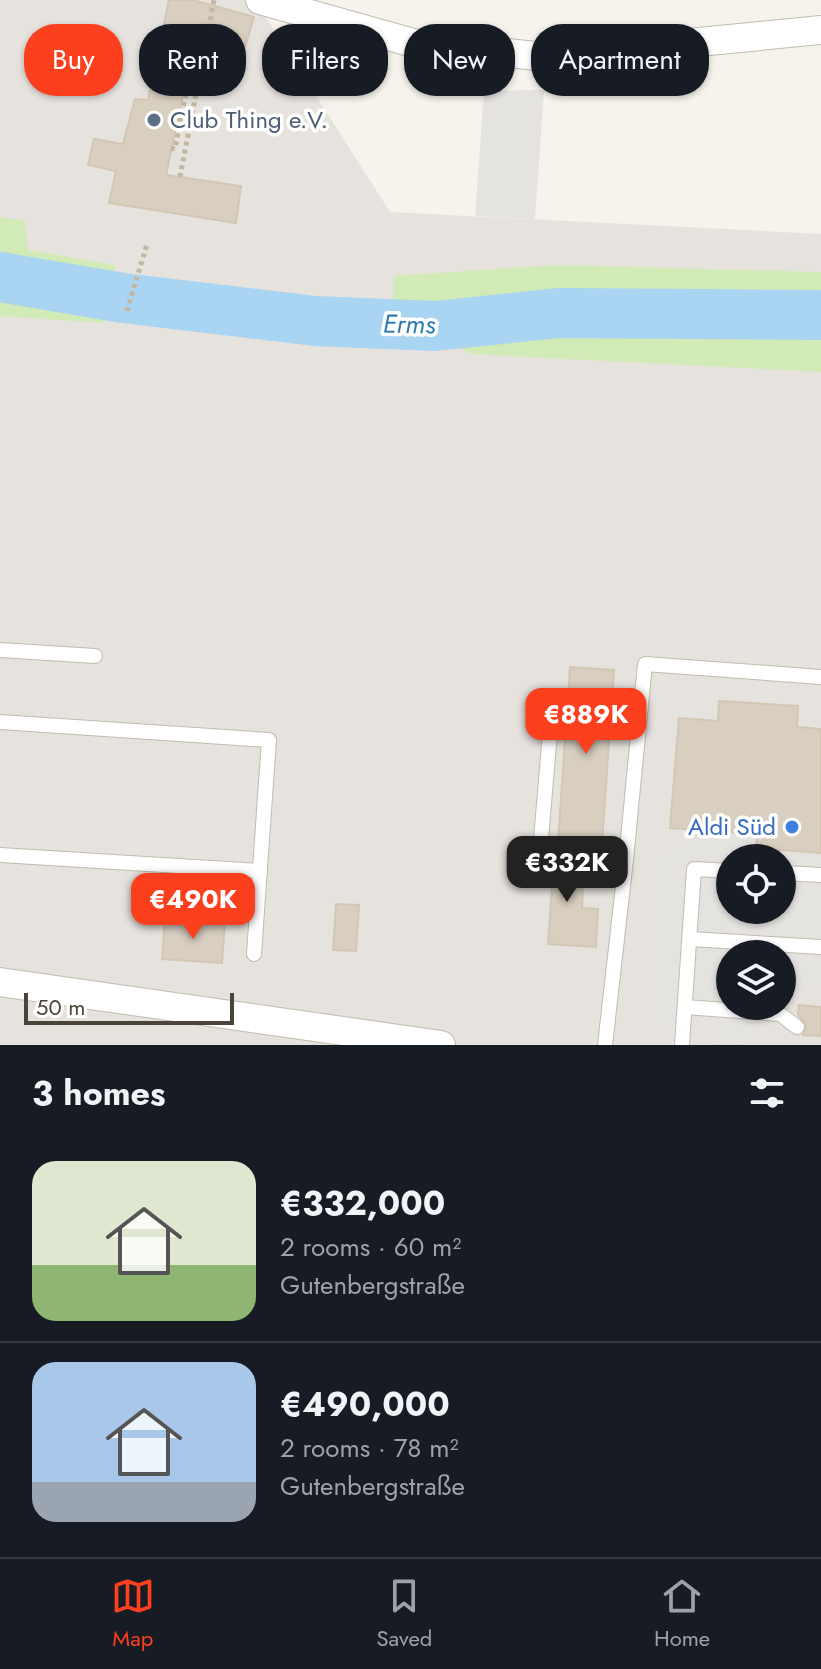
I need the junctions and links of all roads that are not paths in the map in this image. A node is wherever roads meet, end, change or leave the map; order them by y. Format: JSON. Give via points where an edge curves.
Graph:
{"nodes":[{"id":1,"x":260,"y":0,"type":"edge"},
{"id":2,"x":821,"y":30,"type":"edge"},
{"id":3,"x":0,"y":650,"type":"edge"},
{"id":4,"x":95,"y":656,"type":"dead end"},
{"id":5,"x":821,"y":677,"type":"edge"},
{"id":6,"x":552,"y":709,"type":"dead end"},
{"id":7,"x":0,"y":722,"type":"edge"},
{"id":8,"x":0,"y":855,"type":"edge"},
{"id":9,"x":626,"y":859,"type":"junction"},
{"id":10,"x":716,"y":870,"type":"edge"},
{"id":11,"x":260,"y":871,"type":"junction"},
{"id":12,"x":796,"y":874,"type":"edge"},
{"id":13,"x":821,"y":875,"type":"edge"},
{"id":14,"x":690,"y":939,"type":"junction"},
{"id":15,"x":821,"y":947,"type":"edge"},
{"id":16,"x":254,"y":954,"type":"dead end"},
{"id":17,"x":0,"y":982,"type":"edge"},
{"id":18,"x":685,"y":1007,"type":"junction"},
{"id":19,"x":716,"y":1009,"type":"edge"},
{"id":20,"x":788,"y":1020,"type":"edge"},
{"id":21,"x":797,"y":1027,"type":"dead end"},
{"id":22,"x":441,"y":1045,"type":"edge"},
{"id":23,"x":605,"y":1045,"type":"edge"},
{"id":24,"x":682,"y":1045,"type":"edge"}],
"edges":[{"from":1,"to":2,"type":"street","via":[[413,43],[546,57]]},
{"from":3,"to":4,"type":"lane"},
{"from":5,"to":9,"type":"lane","via":[[645,664]]},
{"from":6,"to":9,"type":"lane","via":[[540,851]]},
{"from":7,"to":11,"type":"lane","via":[[269,740]]},
{"from":8,"to":11,"type":"lane"},
{"from":9,"to":23,"type":"lane"},
{"from":10,"to":14,"type":"lane","via":[[694,869]]},
{"from":11,"to":16,"type":"lane"},
{"from":12,"to":13,"type":"lane"},
{"from":14,"to":15,"type":"lane"},
{"from":14,"to":18,"type":"lane"},
{"from":17,"to":22,"type":"street"},
{"from":18,"to":19,"type":"lane"},
{"from":18,"to":24,"type":"lane"},
{"from":20,"to":21,"type":"lane"}]}
